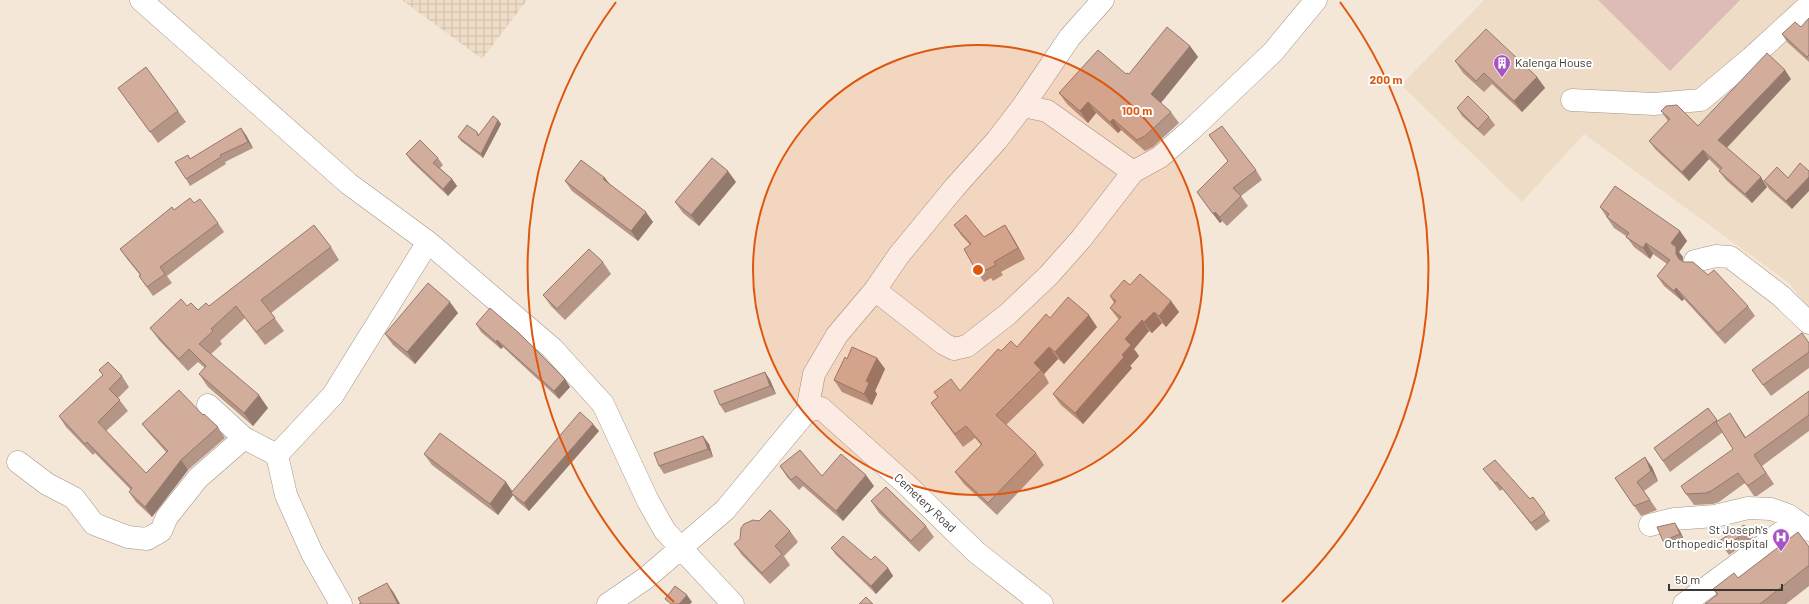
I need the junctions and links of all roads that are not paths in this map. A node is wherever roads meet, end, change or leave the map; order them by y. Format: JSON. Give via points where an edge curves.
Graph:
{"nodes":[{"id":1,"x":141,"y":0,"type":"edge"},
{"id":2,"x":1103,"y":0,"type":"edge"},
{"id":3,"x":1316,"y":0,"type":"edge"},
{"id":4,"x":1809,"y":5,"type":"edge"},
{"id":5,"x":1572,"y":100,"type":"dead end"},
{"id":6,"x":1023,"y":106,"type":"junction"},
{"id":7,"x":1133,"y":172,"type":"junction"},
{"id":8,"x":428,"y":242,"type":"junction"},
{"id":9,"x":1695,"y":261,"type":"dead end"},
{"id":10,"x":875,"y":290,"type":"junction"},
{"id":11,"x":1809,"y":323,"type":"edge"},
{"id":12,"x":208,"y":405,"type":"dead end"},
{"id":13,"x":807,"y":411,"type":"junction"},
{"id":14,"x":244,"y":438,"type":"junction"},
{"id":15,"x":276,"y":455,"type":"junction"},
{"id":16,"x":18,"y":462,"type":"dead end"},
{"id":17,"x":1650,"y":525,"type":"dead end"},
{"id":18,"x":1802,"y":526,"type":"edge"},
{"id":19,"x":680,"y":547,"type":"junction"},
{"id":20,"x":341,"y":604,"type":"edge"},
{"id":21,"x":608,"y":604,"type":"edge"},
{"id":22,"x":733,"y":604,"type":"edge"},
{"id":23,"x":1042,"y":604,"type":"edge"},
{"id":24,"x":1684,"y":604,"type":"edge"}],
"edges":[{"from":1,"to":8,"type":"street","via":[[349,184]]},
{"from":2,"to":6,"type":"street","via":[[1070,37]]},
{"from":3,"to":7,"type":"street","via":[[1273,52],[1191,130],[1160,157]]},
{"from":4,"to":5,"type":"street","via":[[1701,100],[1654,104]]},
{"from":6,"to":7,"type":"street","via":[[1047,112]]},
{"from":6,"to":10,"type":"street","via":[[899,255]]},
{"from":7,"to":10,"type":"street","via":[[1106,209],[1049,275],[1008,314],[967,346],[954,349],[944,344]]},
{"from":8,"to":15,"type":"street","via":[[333,395]]},
{"from":8,"to":19,"type":"street","via":[[552,348],[603,404],[648,501],[665,531]]},
{"from":9,"to":11,"type":"street","via":[[1716,256],[1730,257],[1781,296]]},
{"from":10,"to":13,"type":"street","via":[[837,335],[814,374]]},
{"from":12,"to":14,"type":"street"},
{"from":13,"to":19,"type":"street","via":[[725,510]]},
{"from":13,"to":23,"type":"street","name":"Cemetery Road","via":[[821,408],[907,485],[976,552]]},
{"from":14,"to":15,"type":"street"},
{"from":14,"to":16,"type":"street","via":[[198,478],[167,517],[161,531],[147,539],[128,537],[94,524],[74,498],[47,484]]},
{"from":15,"to":20,"type":"street","via":[[286,495],[312,553]]},
{"from":17,"to":18,"type":"street","via":[[1674,519],[1715,516],[1748,508],[1771,509],[1788,515]]},
{"from":18,"to":24,"type":"street"},
{"from":19,"to":21,"type":"street","via":[[646,578]]},
{"from":19,"to":22,"type":"street"}]}
